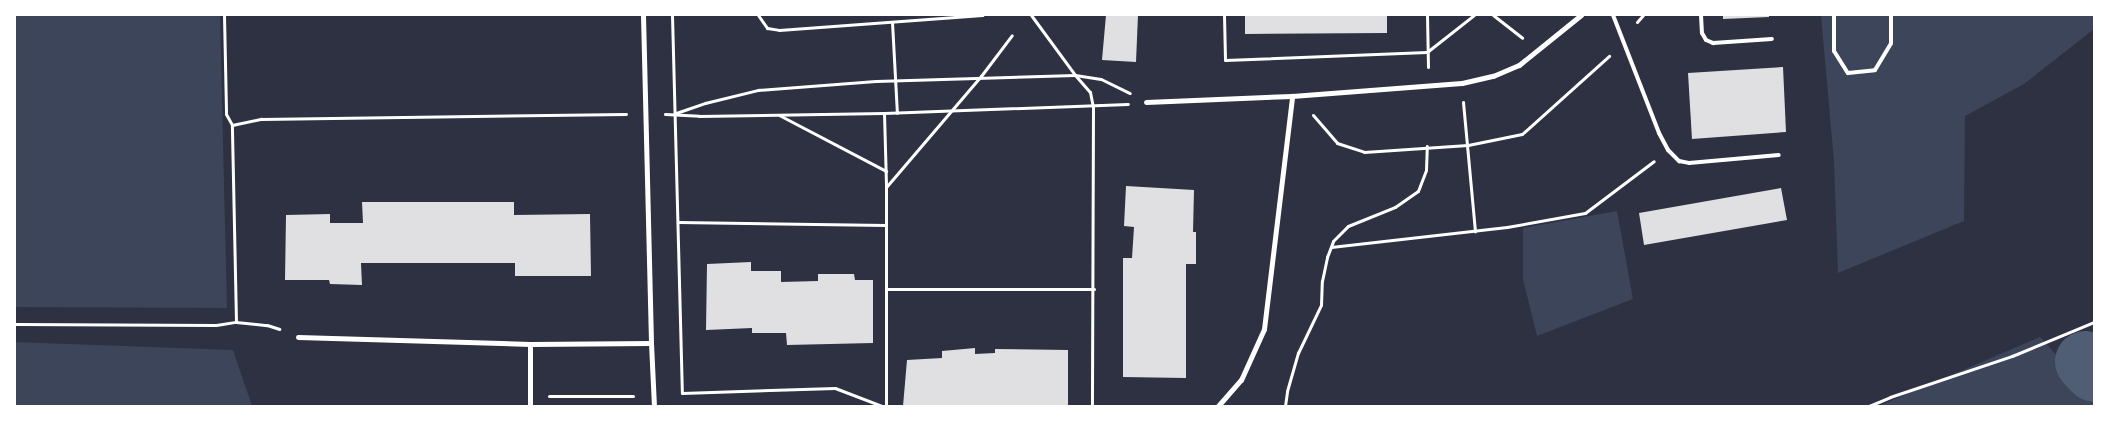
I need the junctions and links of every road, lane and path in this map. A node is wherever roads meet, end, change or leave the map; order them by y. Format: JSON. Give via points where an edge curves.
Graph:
{"nodes":[{"id":1,"x":224,"y":15,"type":"edge"},
{"id":2,"x":643,"y":15,"type":"edge"},
{"id":3,"x":672,"y":15,"type":"edge"},
{"id":4,"x":758,"y":15,"type":"edge"},
{"id":5,"x":982,"y":15,"type":"edge"},
{"id":6,"x":1031,"y":15,"type":"edge"},
{"id":7,"x":1224,"y":15,"type":"edge"},
{"id":8,"x":1427,"y":15,"type":"edge"},
{"id":9,"x":1474,"y":15,"type":"edge"},
{"id":10,"x":1493,"y":15,"type":"edge"},
{"id":11,"x":1582,"y":15,"type":"edge"},
{"id":12,"x":1612,"y":15,"type":"edge"},
{"id":13,"x":1643,"y":15,"type":"edge"},
{"id":14,"x":1701,"y":15,"type":"edge"},
{"id":15,"x":1834,"y":15,"type":"edge"},
{"id":16,"x":1891,"y":15,"type":"edge"},
{"id":17,"x":892,"y":22,"type":"junction"},
{"id":18,"x":1012,"y":35,"type":"dead end"},
{"id":19,"x":1772,"y":39,"type":"dead end"},
{"id":20,"x":1622,"y":42,"type":"junction"},
{"id":21,"x":1539,"y":51,"type":"junction"},
{"id":22,"x":1427,"y":52,"type":"junction"},
{"id":23,"x":1075,"y":75,"type":"junction"},
{"id":24,"x":980,"y":76,"type":"junction"},
{"id":25,"x":896,"y":80,"type":"junction"},
{"id":26,"x":1462,"y":83,"type":"junction"},
{"id":27,"x":1429,"y":85,"type":"junction"},
{"id":28,"x":1292,"y":96,"type":"junction"},
{"id":29,"x":1146,"y":102,"type":"junction"},
{"id":30,"x":1094,"y":107,"type":"junction"},
{"id":31,"x":951,"y":110,"type":"junction"},
{"id":32,"x":675,"y":113,"type":"junction"},
{"id":33,"x":884,"y":113,"type":"junction"},
{"id":34,"x":897,"y":113,"type":"junction"},
{"id":35,"x":645,"y":114,"type":"junction"},
{"id":36,"x":779,"y":115,"type":"junction"},
{"id":37,"x":232,"y":125,"type":"junction"},
{"id":38,"x":1468,"y":145,"type":"junction"},
{"id":39,"x":1427,"y":146,"type":"junction"},
{"id":40,"x":1668,"y":150,"type":"junction"},
{"id":41,"x":1779,"y":154,"type":"dead end"},
{"id":42,"x":886,"y":171,"type":"junction"},
{"id":43,"x":886,"y":186,"type":"junction"},
{"id":44,"x":678,"y":222,"type":"junction"},
{"id":45,"x":886,"y":225,"type":"junction"},
{"id":46,"x":1474,"y":231,"type":"junction"},
{"id":47,"x":1331,"y":247,"type":"junction"},
{"id":48,"x":886,"y":289,"type":"junction"},
{"id":49,"x":1094,"y":289,"type":"junction"},
{"id":50,"x":236,"y":322,"type":"junction"},
{"id":51,"x":2094,"y":322,"type":"edge"},
{"id":52,"x":15,"y":324,"type":"edge"},
{"id":53,"x":298,"y":338,"type":"joint"},
{"id":54,"x":651,"y":343,"type":"junction"},
{"id":55,"x":530,"y":344,"type":"junction"},
{"id":56,"x":530,"y":395,"type":"junction"},
{"id":57,"x":654,"y":396,"type":"junction"},
{"id":58,"x":530,"y":406,"type":"edge"},
{"id":59,"x":654,"y":406,"type":"edge"},
{"id":60,"x":882,"y":406,"type":"edge"},
{"id":61,"x":886,"y":406,"type":"edge"},
{"id":62,"x":1092,"y":406,"type":"edge"},
{"id":63,"x":1218,"y":406,"type":"edge"},
{"id":64,"x":1285,"y":406,"type":"edge"},
{"id":65,"x":1870,"y":406,"type":"edge"}],
"edges":[{"from":1,"to":37,"type":"path","via":[[226,114]]},
{"from":2,"to":35,"type":"street"},
{"from":3,"to":32,"type":"path"},
{"from":4,"to":17,"type":"path","via":[[766,28],[779,30]]},
{"from":5,"to":17,"type":"path"},
{"from":6,"to":23,"type":"path"},
{"from":7,"to":22,"type":"path","via":[[1225,60]]},
{"from":8,"to":22,"type":"path"},
{"from":9,"to":22,"type":"path"},
{"from":10,"to":21,"type":"path"},
{"from":11,"to":21,"type":"street"},
{"from":12,"to":20,"type":"lane"},
{"from":13,"to":20,"type":"path"},
{"from":14,"to":19,"type":"lane","via":[[1702,33],[1706,40],[1714,43]]},
{"from":15,"to":16,"type":"lane","via":[[1834,51],[1848,73],[1875,70],[1891,43]]},
{"from":17,"to":25,"type":"path"},
{"from":18,"to":24,"type":"path"},
{"from":20,"to":38,"type":"path","via":[[1603,63],[1522,134]]},
{"from":20,"to":40,"type":"lane","via":[[1658,133]]},
{"from":21,"to":26,"type":"street","via":[[1520,66]]},
{"from":22,"to":27,"type":"path"},
{"from":23,"to":24,"type":"path"},
{"from":23,"to":29,"type":"path","via":[[1120,86]]},
{"from":23,"to":30,"type":"path","via":[[1090,92]]},
{"from":24,"to":25,"type":"path"},
{"from":24,"to":31,"type":"path"},
{"from":25,"to":32,"type":"path","via":[[758,90]]},
{"from":25,"to":34,"type":"path"},
{"from":26,"to":27,"type":"street"},
{"from":26,"to":38,"type":"path"},
{"from":27,"to":28,"type":"street"},
{"from":28,"to":29,"type":"street"},
{"from":28,"to":39,"type":"path","via":[[1307,108],[1337,143],[1364,152]]},
{"from":28,"to":63,"type":"street","via":[[1264,329],[1241,380]]},
{"from":29,"to":30,"type":"path"},
{"from":30,"to":31,"type":"path"},
{"from":30,"to":49,"type":"path"},
{"from":31,"to":34,"type":"path"},
{"from":31,"to":43,"type":"path"},
{"from":32,"to":35,"type":"path"},
{"from":32,"to":36,"type":"path","via":[[700,116]]},
{"from":32,"to":44,"type":"path"},
{"from":33,"to":34,"type":"path"},
{"from":33,"to":36,"type":"path"},
{"from":33,"to":42,"type":"path"},
{"from":35,"to":37,"type":"path","via":[[262,118]]},
{"from":35,"to":54,"type":"street"},
{"from":36,"to":42,"type":"path"},
{"from":37,"to":50,"type":"path"},
{"from":38,"to":39,"type":"path"},
{"from":38,"to":46,"type":"path"},
{"from":39,"to":47,"type":"path","via":[[1426,170],[1418,191],[1395,207],[1348,226]]},
{"from":40,"to":41,"type":"lane","via":[[1679,161],[1689,163]]},
{"from":40,"to":46,"type":"path","via":[[1585,213]]},
{"from":42,"to":43,"type":"path"},
{"from":43,"to":45,"type":"path"},
{"from":44,"to":45,"type":"path"},
{"from":44,"to":60,"type":"path","via":[[682,393],[835,388]]},
{"from":45,"to":48,"type":"path"},
{"from":46,"to":47,"type":"path"},
{"from":47,"to":64,"type":"path","via":[[1322,281],[1321,305],[1298,353]]},
{"from":48,"to":49,"type":"path"},
{"from":48,"to":61,"type":"path"},
{"from":49,"to":62,"type":"path"},
{"from":50,"to":52,"type":"path","via":[[216,325]]},
{"from":50,"to":53,"type":"path","via":[[267,325]]},
{"from":51,"to":65,"type":"path","via":[[2012,356]]},
{"from":53,"to":55,"type":"street"},
{"from":54,"to":55,"type":"street"},
{"from":54,"to":57,"type":"street"},
{"from":55,"to":56,"type":"street"},
{"from":56,"to":57,"type":"path"},
{"from":56,"to":58,"type":"street"},
{"from":57,"to":59,"type":"street"}]}
